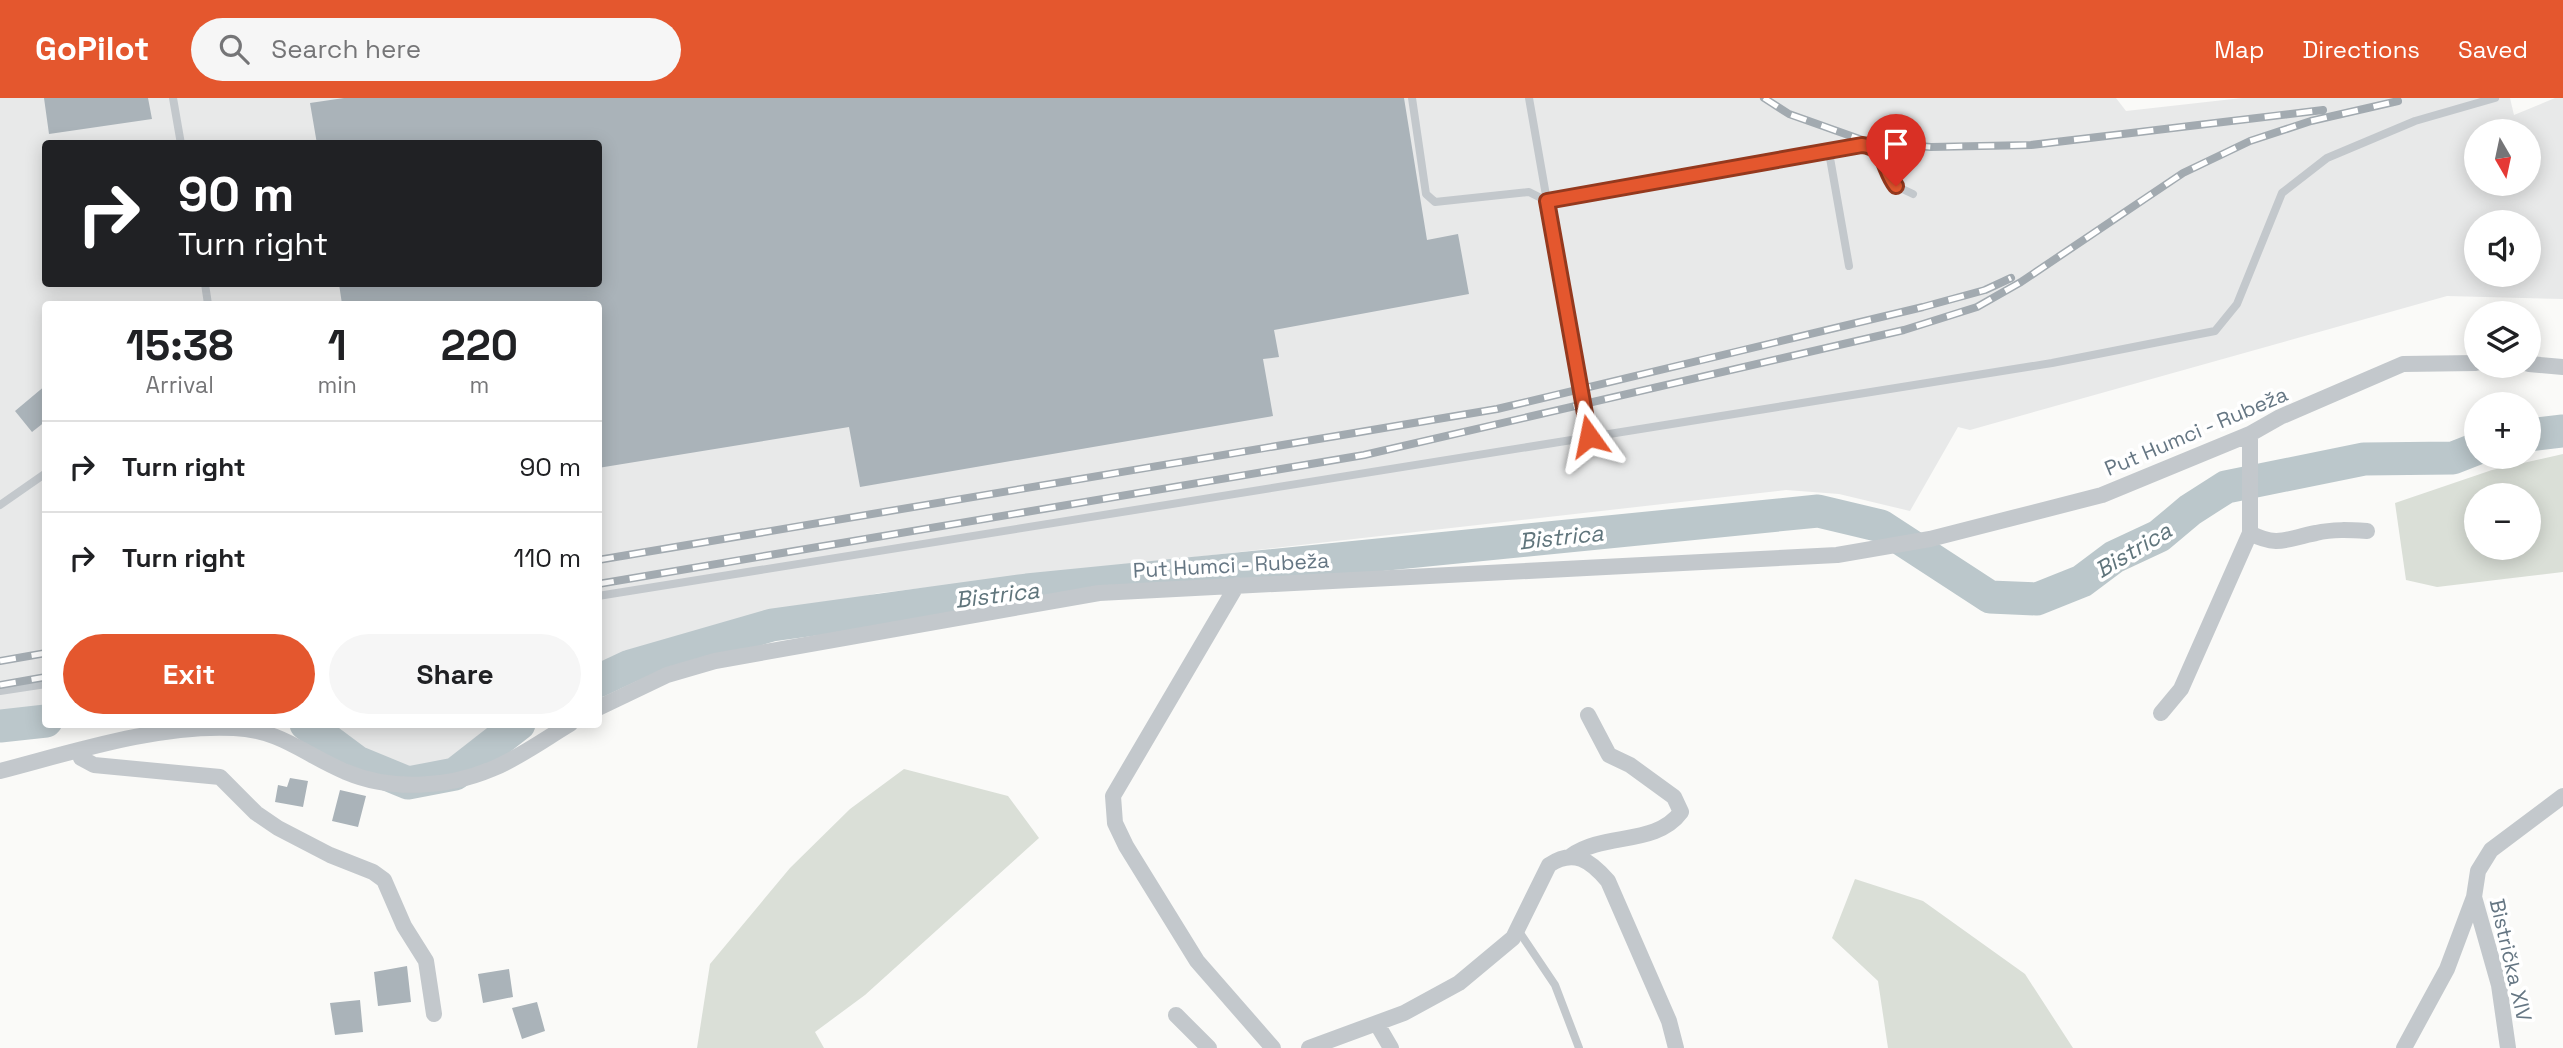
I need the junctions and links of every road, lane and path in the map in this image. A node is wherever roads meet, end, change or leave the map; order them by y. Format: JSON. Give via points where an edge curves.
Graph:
{"nodes":[{"id":1,"x":173,"y":98,"type":"edge"},
{"id":2,"x":1412,"y":98,"type":"edge"},
{"id":3,"x":1530,"y":98,"type":"edge"},
{"id":4,"x":2495,"y":98,"type":"edge"},
{"id":5,"x":180,"y":140,"type":"edge"},
{"id":6,"x":1824,"y":152,"type":"junction"},
{"id":7,"x":1913,"y":194,"type":"dead end"},
{"id":8,"x":1547,"y":201,"type":"junction"},
{"id":9,"x":1849,"y":265,"type":"dead end"},
{"id":10,"x":2464,"y":363,"type":"edge"},
{"id":11,"x":2541,"y":365,"type":"edge"},
{"id":12,"x":2563,"y":367,"type":"edge"},
{"id":13,"x":2250,"y":434,"type":"junction"},
{"id":14,"x":1589,"y":436,"type":"junction"},
{"id":15,"x":42,"y":476,"type":"edge"},
{"id":16,"x":0,"y":505,"type":"edge"},
{"id":17,"x":2367,"y":531,"type":"dead end"},
{"id":18,"x":2250,"y":533,"type":"junction"},
{"id":19,"x":1237,"y":585,"type":"junction"},
{"id":20,"x":602,"y":595,"type":"edge"},
{"id":21,"x":42,"y":685,"type":"edge"},
{"id":22,"x":0,"y":691,"type":"edge"},
{"id":23,"x":602,"y":706,"type":"edge"},
{"id":24,"x":2161,"y":713,"type":"dead end"},
{"id":25,"x":1588,"y":715,"type":"dead end"},
{"id":26,"x":208,"y":728,"type":"edge"},
{"id":27,"x":241,"y":728,"type":"edge"},
{"id":28,"x":563,"y":728,"type":"edge"},
{"id":29,"x":79,"y":751,"type":"junction"},
{"id":30,"x":0,"y":771,"type":"edge"},
{"id":31,"x":2563,"y":796,"type":"edge"},
{"id":32,"x":1571,"y":856,"type":"junction"},
{"id":33,"x":2474,"y":897,"type":"junction"},
{"id":34,"x":1518,"y":930,"type":"junction"},
{"id":35,"x":434,"y":1014,"type":"dead end"},
{"id":36,"x":1176,"y":1015,"type":"dead end"},
{"id":37,"x":1377,"y":1024,"type":"junction"},
{"id":38,"x":1268,"y":1046,"type":"edge"},
{"id":39,"x":1209,"y":1048,"type":"edge"},
{"id":40,"x":1309,"y":1048,"type":"edge"},
{"id":41,"x":1391,"y":1048,"type":"edge"},
{"id":42,"x":1579,"y":1048,"type":"edge"},
{"id":43,"x":1676,"y":1048,"type":"edge"},
{"id":44,"x":2404,"y":1048,"type":"edge"},
{"id":45,"x":2508,"y":1048,"type":"edge"}],
"edges":[{"from":1,"to":5,"type":"lane"},
{"from":2,"to":8,"type":"lane","via":[[1430,199],[1529,192]]},
{"from":3,"to":8,"type":"lane"},
{"from":4,"to":14,"type":"lane","via":[[2414,121],[2327,158],[2282,193],[2237,304],[2215,331],[2052,363]]},
{"from":6,"to":7,"type":"lane","via":[[1873,146],[1896,186]]},
{"from":6,"to":8,"type":"lane"},
{"from":6,"to":9,"type":"lane","via":[[1830,158]]},
{"from":8,"to":14,"type":"lane"},
{"from":10,"to":13,"type":"street","name":"Put Humci - Rubeža","via":[[2403,364]]},
{"from":11,"to":12,"type":"street"},
{"from":13,"to":18,"type":"street"},
{"from":13,"to":19,"type":"street","name":"Put Humci - Rubeža","via":[[2102,495],[1930,539],[1837,555]]},
{"from":14,"to":20,"type":"lane"},
{"from":15,"to":16,"type":"lane"},
{"from":17,"to":18,"type":"street","via":[[2315,533],[2286,541],[2266,541]]},
{"from":18,"to":24,"type":"street","via":[[2181,689]]},
{"from":19,"to":23,"type":"street","name":"Put Humci - Rubeža","via":[[1099,593],[715,661],[667,674]]},
{"from":19,"to":38,"type":"street","via":[[1113,796],[1112,811],[1126,846],[1197,961]]},
{"from":21,"to":22,"type":"lane"},
{"from":25,"to":32,"type":"street","via":[[1609,755],[1674,796],[1682,812],[1660,830],[1583,847]]},
{"from":26,"to":29,"type":"street","via":[[182,729]]},
{"from":27,"to":28,"type":"street","via":[[273,733],[347,772],[393,786],[452,780],[492,769]]},
{"from":29,"to":30,"type":"street"},
{"from":29,"to":35,"type":"street","via":[[81,758],[94,765],[220,777],[278,828],[384,880],[426,961]]},
{"from":31,"to":33,"type":"street","name":"Bistrička XIV","via":[[2491,850],[2478,871]]},
{"from":32,"to":34,"type":"street","via":[[1549,865]]},
{"from":32,"to":43,"type":"street","via":[[1592,862],[1608,881],[1669,1021]]},
{"from":33,"to":44,"type":"street","via":[[2447,969]]},
{"from":33,"to":45,"type":"street","name":"Bistrička XIV","via":[[2499,985]]},
{"from":34,"to":37,"type":"street","via":[[1460,983]]},
{"from":34,"to":42,"type":"lane","via":[[1555,985]]},
{"from":36,"to":39,"type":"street"},
{"from":37,"to":40,"type":"street"},
{"from":37,"to":41,"type":"street"}]}
